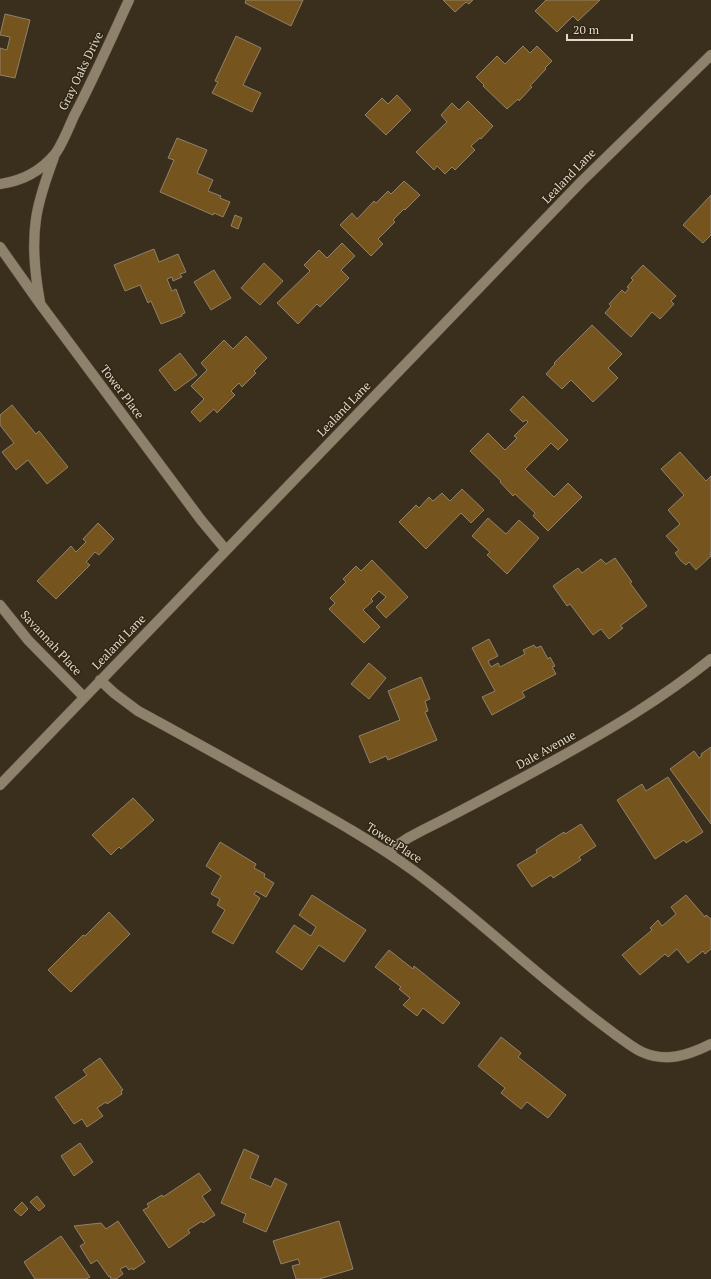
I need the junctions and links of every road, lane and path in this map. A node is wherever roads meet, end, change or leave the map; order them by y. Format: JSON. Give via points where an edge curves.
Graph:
{"nodes":[{"id":1,"x":129,"y":0,"type":"edge"},
{"id":2,"x":711,"y":56,"type":"edge"},
{"id":3,"x":56,"y":153,"type":"junction"},
{"id":4,"x":0,"y":184,"type":"edge"},
{"id":5,"x":0,"y":247,"type":"edge"},
{"id":6,"x":41,"y":305,"type":"junction"},
{"id":7,"x":226,"y":550,"type":"junction"},
{"id":8,"x":0,"y":606,"type":"edge"},
{"id":9,"x":711,"y":659,"type":"edge"},
{"id":10,"x":100,"y":680,"type":"junction"},
{"id":11,"x":84,"y":697,"type":"junction"},
{"id":12,"x":0,"y":784,"type":"edge"},
{"id":13,"x":387,"y":852,"type":"junction"},
{"id":14,"x":711,"y":1044,"type":"edge"}],
"edges":[{"from":1,"to":3,"type":"street","name":"Gray Oaks Drive"},
{"from":2,"to":7,"type":"street","name":"Lealand Lane","via":[[581,182]]},
{"from":3,"to":4,"type":"street","name":"Gray Oaks Drive","via":[[28,176]]},
{"from":3,"to":6,"type":"street","name":"Gray Oaks Drive","via":[[45,182],[34,234]]},
{"from":5,"to":6,"type":"street","name":"Tower Place"},
{"from":6,"to":7,"type":"street","name":"Tower Place"},
{"from":7,"to":10,"type":"street","name":"Lealand Lane"},
{"from":8,"to":11,"type":"street","name":"Savannah Place","via":[[28,640]]},
{"from":9,"to":13,"type":"street","name":"Dale Avenue","via":[[632,716],[517,781],[418,832]]},
{"from":10,"to":11,"type":"street","name":"Lealand Lane"},
{"from":10,"to":13,"type":"street","name":"Tower Place","via":[[138,710]]},
{"from":11,"to":12,"type":"street","name":"Lealand Lane"},
{"from":13,"to":14,"type":"street","name":"Tower Place","via":[[454,902],[544,979],[630,1045],[642,1052],[668,1058],[683,1056]]}]}
